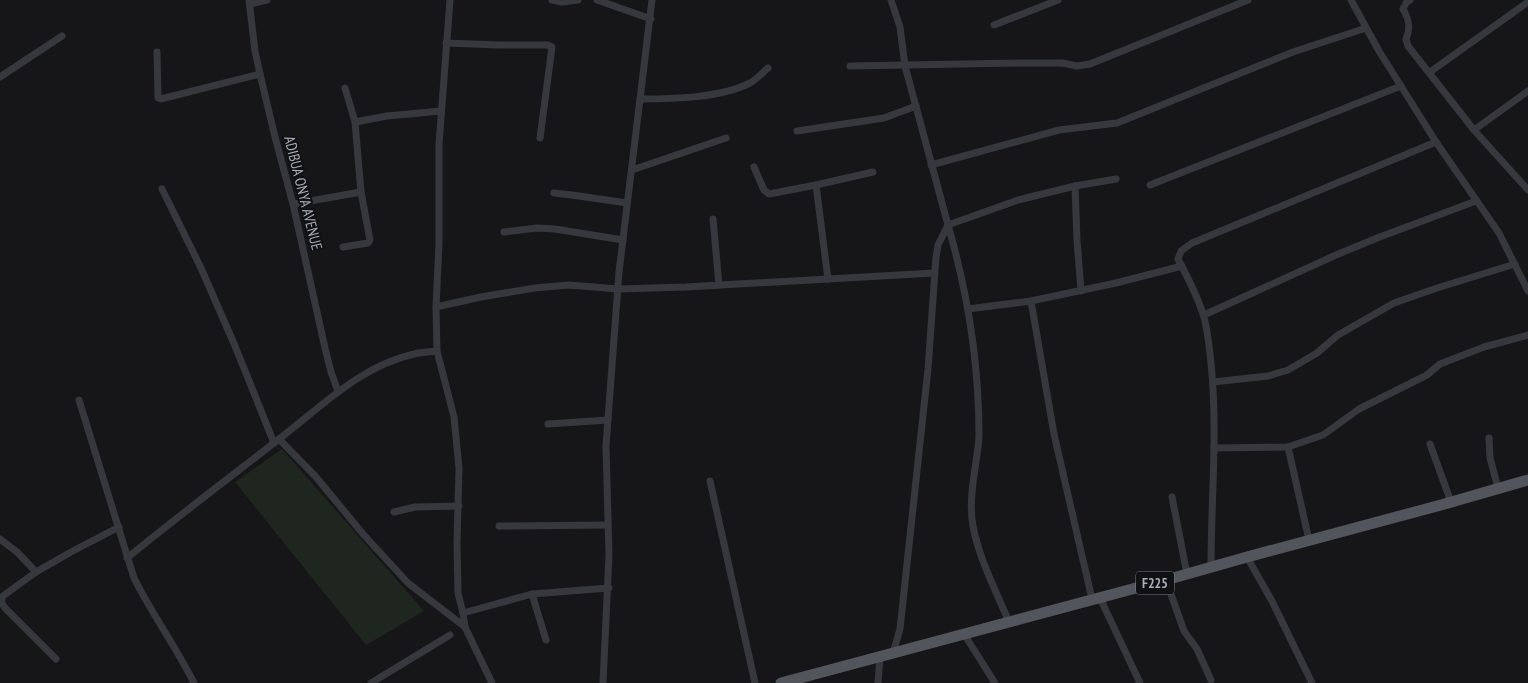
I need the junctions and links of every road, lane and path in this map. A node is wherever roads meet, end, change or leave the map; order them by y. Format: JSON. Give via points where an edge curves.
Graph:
{"nodes":[{"id":1,"x":267,"y":0,"type":"edge"},
{"id":2,"x":450,"y":0,"type":"edge"},
{"id":3,"x":552,"y":0,"type":"edge"},
{"id":4,"x":578,"y":0,"type":"edge"},
{"id":5,"x":597,"y":0,"type":"edge"},
{"id":6,"x":652,"y":0,"type":"edge"},
{"id":7,"x":891,"y":0,"type":"edge"},
{"id":8,"x":1057,"y":0,"type":"edge"},
{"id":9,"x":1248,"y":0,"type":"edge"},
{"id":10,"x":1351,"y":0,"type":"edge"},
{"id":11,"x":1410,"y":0,"type":"edge"},
{"id":12,"x":250,"y":2,"type":"edge"},
{"id":13,"x":1528,"y":2,"type":"edge"},
{"id":14,"x":651,"y":19,"type":"junction"},
{"id":15,"x":994,"y":25,"type":"dead end"},
{"id":16,"x":1366,"y":28,"type":"junction"},
{"id":17,"x":62,"y":36,"type":"dead end"},
{"id":18,"x":446,"y":43,"type":"junction"},
{"id":19,"x":158,"y":52,"type":"dead end"},
{"id":20,"x":850,"y":66,"type":"dead end"},
{"id":21,"x":905,"y":66,"type":"junction"},
{"id":22,"x":768,"y":68,"type":"dead end"},
{"id":23,"x":1430,"y":72,"type":"junction"},
{"id":24,"x":260,"y":74,"type":"junction"},
{"id":25,"x":0,"y":77,"type":"edge"},
{"id":26,"x":1401,"y":86,"type":"junction"},
{"id":27,"x":346,"y":88,"type":"dead end"},
{"id":28,"x":1528,"y":91,"type":"edge"},
{"id":29,"x":640,"y":99,"type":"junction"},
{"id":30,"x":916,"y":106,"type":"junction"},
{"id":31,"x":441,"y":111,"type":"junction"},
{"id":32,"x":355,"y":122,"type":"junction"},
{"id":33,"x":1474,"y":130,"type":"junction"},
{"id":34,"x":797,"y":131,"type":"dead end"},
{"id":35,"x":540,"y":138,"type":"dead end"},
{"id":36,"x":726,"y":138,"type":"dead end"},
{"id":37,"x":1436,"y":142,"type":"junction"},
{"id":38,"x":931,"y":165,"type":"junction"},
{"id":39,"x":754,"y":167,"type":"dead end"},
{"id":40,"x":632,"y":170,"type":"junction"},
{"id":41,"x":873,"y":172,"type":"dead end"},
{"id":42,"x":1116,"y":179,"type":"dead end"},
{"id":43,"x":816,"y":185,"type":"junction"},
{"id":44,"x":1150,"y":185,"type":"dead end"},
{"id":45,"x":1526,"y":185,"type":"edge"},
{"id":46,"x":1075,"y":186,"type":"junction"},
{"id":47,"x":162,"y":189,"type":"dead end"},
{"id":48,"x":360,"y":192,"type":"junction"},
{"id":49,"x":554,"y":193,"type":"dead end"},
{"id":50,"x":1476,"y":202,"type":"junction"},
{"id":51,"x":627,"y":203,"type":"junction"},
{"id":52,"x":294,"y":204,"type":"junction"},
{"id":53,"x":713,"y":219,"type":"dead end"},
{"id":54,"x":948,"y":225,"type":"junction"},
{"id":55,"x":504,"y":232,"type":"dead end"},
{"id":56,"x":623,"y":240,"type":"junction"},
{"id":57,"x":343,"y":247,"type":"dead end"},
{"id":58,"x":1516,"y":264,"type":"junction"},
{"id":59,"x":1182,"y":266,"type":"junction"},
{"id":60,"x":934,"y":273,"type":"junction"},
{"id":61,"x":828,"y":278,"type":"junction"},
{"id":62,"x":719,"y":285,"type":"junction"},
{"id":63,"x":618,"y":289,"type":"junction"},
{"id":64,"x":1081,"y":291,"type":"junction"},
{"id":65,"x":1528,"y":291,"type":"edge"},
{"id":66,"x":1031,"y":301,"type":"junction"},
{"id":67,"x":436,"y":307,"type":"junction"},
{"id":68,"x":968,"y":309,"type":"junction"},
{"id":69,"x":1204,"y":315,"type":"junction"},
{"id":70,"x":1528,"y":335,"type":"edge"},
{"id":71,"x":437,"y":351,"type":"junction"},
{"id":72,"x":1213,"y":382,"type":"junction"},
{"id":73,"x":338,"y":392,"type":"junction"},
{"id":74,"x":79,"y":400,"type":"dead end"},
{"id":75,"x":608,"y":420,"type":"junction"},
{"id":76,"x":548,"y":424,"type":"dead end"},
{"id":77,"x":1489,"y":438,"type":"dead end"},
{"id":78,"x":277,"y":441,"type":"junction"},
{"id":79,"x":1430,"y":444,"type":"dead end"},
{"id":80,"x":1214,"y":448,"type":"junction"},
{"id":81,"x":1288,"y":448,"type":"junction"},
{"id":82,"x":1528,"y":480,"type":"edge"},
{"id":83,"x":710,"y":481,"type":"dead end"},
{"id":84,"x":1498,"y":488,"type":"junction"},
{"id":85,"x":1172,"y":497,"type":"dead end"},
{"id":86,"x":1451,"y":502,"type":"junction"},
{"id":87,"x":459,"y":506,"type":"junction"},
{"id":88,"x":394,"y":512,"type":"dead end"},
{"id":89,"x":608,"y":525,"type":"junction"},
{"id":90,"x":500,"y":526,"type":"dead end"},
{"id":91,"x":119,"y":527,"type":"junction"},
{"id":92,"x":0,"y":539,"type":"edge"},
{"id":93,"x":1309,"y":540,"type":"junction"},
{"id":94,"x":1247,"y":557,"type":"junction"},
{"id":95,"x":127,"y":558,"type":"junction"},
{"id":96,"x":1211,"y":567,"type":"junction"},
{"id":97,"x":36,"y":572,"type":"junction"},
{"id":98,"x":1187,"y":574,"type":"junction"},
{"id":99,"x":1166,"y":580,"type":"junction"},
{"id":100,"x":609,"y":588,"type":"junction"},
{"id":101,"x":532,"y":594,"type":"junction"},
{"id":102,"x":1096,"y":599,"type":"junction"},
{"id":103,"x":463,"y":613,"type":"junction"},
{"id":104,"x":1009,"y":622,"type":"junction"},
{"id":105,"x":465,"y":627,"type":"junction"},
{"id":106,"x":964,"y":634,"type":"junction"},
{"id":107,"x":450,"y":636,"type":"dead end"},
{"id":108,"x":546,"y":640,"type":"dead end"},
{"id":109,"x":893,"y":653,"type":"junction"},
{"id":110,"x":880,"y":656,"type":"junction"},
{"id":111,"x":56,"y":659,"type":"dead end"},
{"id":112,"x":1211,"y":680,"type":"dead end"},
{"id":113,"x":376,"y":682,"type":"edge"},
{"id":114,"x":194,"y":683,"type":"edge"},
{"id":115,"x":492,"y":683,"type":"edge"},
{"id":116,"x":603,"y":683,"type":"edge"},
{"id":117,"x":755,"y":683,"type":"edge"},
{"id":118,"x":781,"y":683,"type":"edge"},
{"id":119,"x":878,"y":683,"type":"edge"},
{"id":120,"x":995,"y":683,"type":"edge"},
{"id":121,"x":1140,"y":683,"type":"edge"},
{"id":122,"x":1312,"y":683,"type":"edge"}],
"edges":[{"from":1,"to":12,"type":"street"},
{"from":2,"to":18,"type":"street"},
{"from":3,"to":4,"type":"street"},
{"from":5,"to":14,"type":"street"},
{"from":6,"to":14,"type":"street"},
{"from":7,"to":21,"type":"street","via":[[900,27]]},
{"from":8,"to":15,"type":"street"},
{"from":9,"to":21,"type":"street","via":[[1090,64]]},
{"from":10,"to":16,"type":"street"},
{"from":11,"to":23,"type":"street","via":[[1403,9],[1410,32],[1406,39]]},
{"from":12,"to":24,"type":"street","name":"ADIBUA ONYA AVENUE"},
{"from":13,"to":23,"type":"street"},
{"from":14,"to":29,"type":"street"},
{"from":16,"to":26,"type":"street"},
{"from":16,"to":38,"type":"street","via":[[1293,52],[1117,123],[1059,130]]},
{"from":17,"to":25,"type":"street"},
{"from":18,"to":31,"type":"street"},
{"from":18,"to":35,"type":"street","via":[[552,47]]},
{"from":19,"to":24,"type":"street","via":[[158,98],[161,99]]},
{"from":20,"to":21,"type":"street"},
{"from":21,"to":30,"type":"street"},
{"from":22,"to":29,"type":"street","via":[[752,82],[727,92],[677,99]]},
{"from":23,"to":33,"type":"street"},
{"from":24,"to":52,"type":"street","name":"ADIBUA ONYA AVENUE"},
{"from":26,"to":37,"type":"street"},
{"from":26,"to":44,"type":"street"},
{"from":27,"to":32,"type":"street"},
{"from":28,"to":33,"type":"street"},
{"from":29,"to":40,"type":"street"},
{"from":30,"to":34,"type":"street","via":[[884,118]]},
{"from":30,"to":38,"type":"street"},
{"from":31,"to":32,"type":"street"},
{"from":31,"to":67,"type":"street"},
{"from":32,"to":48,"type":"street"},
{"from":33,"to":45,"type":"street"},
{"from":36,"to":40,"type":"street"},
{"from":37,"to":50,"type":"street"},
{"from":37,"to":59,"type":"street","via":[[1192,243],[1181,251],[1178,259]]},
{"from":38,"to":54,"type":"street"},
{"from":39,"to":43,"type":"street","via":[[764,190],[770,194]]},
{"from":40,"to":51,"type":"street"},
{"from":41,"to":43,"type":"street"},
{"from":42,"to":46,"type":"street"},
{"from":43,"to":61,"type":"street"},
{"from":46,"to":54,"type":"street","via":[[1018,200]]},
{"from":46,"to":64,"type":"street"},
{"from":47,"to":78,"type":"street","via":[[201,268]]},
{"from":48,"to":52,"type":"street"},
{"from":48,"to":57,"type":"street","via":[[370,240]]},
{"from":49,"to":51,"type":"street"},
{"from":50,"to":58,"type":"street"},
{"from":50,"to":69,"type":"street","via":[[1336,255]]},
{"from":51,"to":56,"type":"street"},
{"from":52,"to":73,"type":"street","name":"ADIBUA ONYA AVENUE","via":[[325,348]]},
{"from":53,"to":62,"type":"street"},
{"from":54,"to":60,"type":"street","via":[[938,245]]},
{"from":54,"to":68,"type":"street"},
{"from":55,"to":56,"type":"street","via":[[555,229]]},
{"from":56,"to":63,"type":"street"},
{"from":58,"to":65,"type":"street"},
{"from":58,"to":72,"type":"street","via":[[1394,303],[1338,335],[1317,353],[1288,370],[1268,376]]},
{"from":59,"to":64,"type":"street"},
{"from":59,"to":69,"type":"street"},
{"from":60,"to":61,"type":"street"},
{"from":60,"to":109,"type":"street","via":[[928,369],[900,629]]},
{"from":61,"to":62,"type":"street"},
{"from":62,"to":63,"type":"street"},
{"from":63,"to":67,"type":"street","via":[[569,285],[535,288]]},
{"from":63,"to":75,"type":"street"},
{"from":64,"to":66,"type":"street"},
{"from":66,"to":68,"type":"street"},
{"from":66,"to":102,"type":"street","via":[[1054,434]]},
{"from":67,"to":71,"type":"street"},
{"from":68,"to":104,"type":"street","via":[[980,438],[972,488],[972,525],[982,560]]},
{"from":69,"to":72,"type":"street"},
{"from":70,"to":81,"type":"street","via":[[1440,364],[1427,375],[1359,409],[1323,435]]},
{"from":71,"to":73,"type":"street","via":[[395,359],[371,370]]},
{"from":71,"to":87,"type":"street","via":[[454,417]]},
{"from":72,"to":80,"type":"street"},
{"from":73,"to":78,"type":"street"},
{"from":74,"to":91,"type":"street"},
{"from":75,"to":76,"type":"street"},
{"from":75,"to":89,"type":"street"},
{"from":77,"to":84,"type":"street","via":[[1490,458]]},
{"from":78,"to":95,"type":"street"},
{"from":78,"to":105,"type":"street","via":[[316,477],[408,583]]},
{"from":79,"to":86,"type":"street"},
{"from":80,"to":81,"type":"street"},
{"from":80,"to":96,"type":"street"},
{"from":81,"to":93,"type":"street"},
{"from":82,"to":84,"type":"main road","number":"F225"},
{"from":83,"to":117,"type":"street"},
{"from":84,"to":86,"type":"main road","number":"F225"},
{"from":85,"to":98,"type":"street"},
{"from":86,"to":93,"type":"main road","number":"F225"},
{"from":87,"to":88,"type":"street","via":[[415,507]]},
{"from":87,"to":103,"type":"street","via":[[457,568]]},
{"from":89,"to":90,"type":"street"},
{"from":89,"to":100,"type":"street"},
{"from":91,"to":95,"type":"street"},
{"from":91,"to":97,"type":"street"},
{"from":92,"to":97,"type":"street"},
{"from":93,"to":94,"type":"main road","number":"F225"},
{"from":94,"to":96,"type":"main road","number":"F225"},
{"from":94,"to":122,"type":"street"},
{"from":95,"to":114,"type":"street","via":[[146,601]]},
{"from":96,"to":98,"type":"main road","number":"F225"},
{"from":97,"to":111,"type":"street","via":[[3,596],[1,602]]},
{"from":98,"to":99,"type":"main road","number":"F225"},
{"from":99,"to":102,"type":"main road","number":"F225"},
{"from":99,"to":112,"type":"street","via":[[1184,631],[1197,649]]},
{"from":100,"to":101,"type":"street"},
{"from":100,"to":116,"type":"street"},
{"from":101,"to":103,"type":"street"},
{"from":101,"to":108,"type":"street"},
{"from":102,"to":104,"type":"main road","number":"F225"},
{"from":102,"to":121,"type":"street"},
{"from":103,"to":105,"type":"street"},
{"from":104,"to":106,"type":"main road","number":"F225"},
{"from":105,"to":115,"type":"street"},
{"from":106,"to":109,"type":"main road","number":"F225"},
{"from":106,"to":120,"type":"street"},
{"from":107,"to":113,"type":"street"},
{"from":109,"to":110,"type":"main road","number":"F225"},
{"from":110,"to":118,"type":"main road","number":"F225"},
{"from":110,"to":119,"type":"street"}]}
